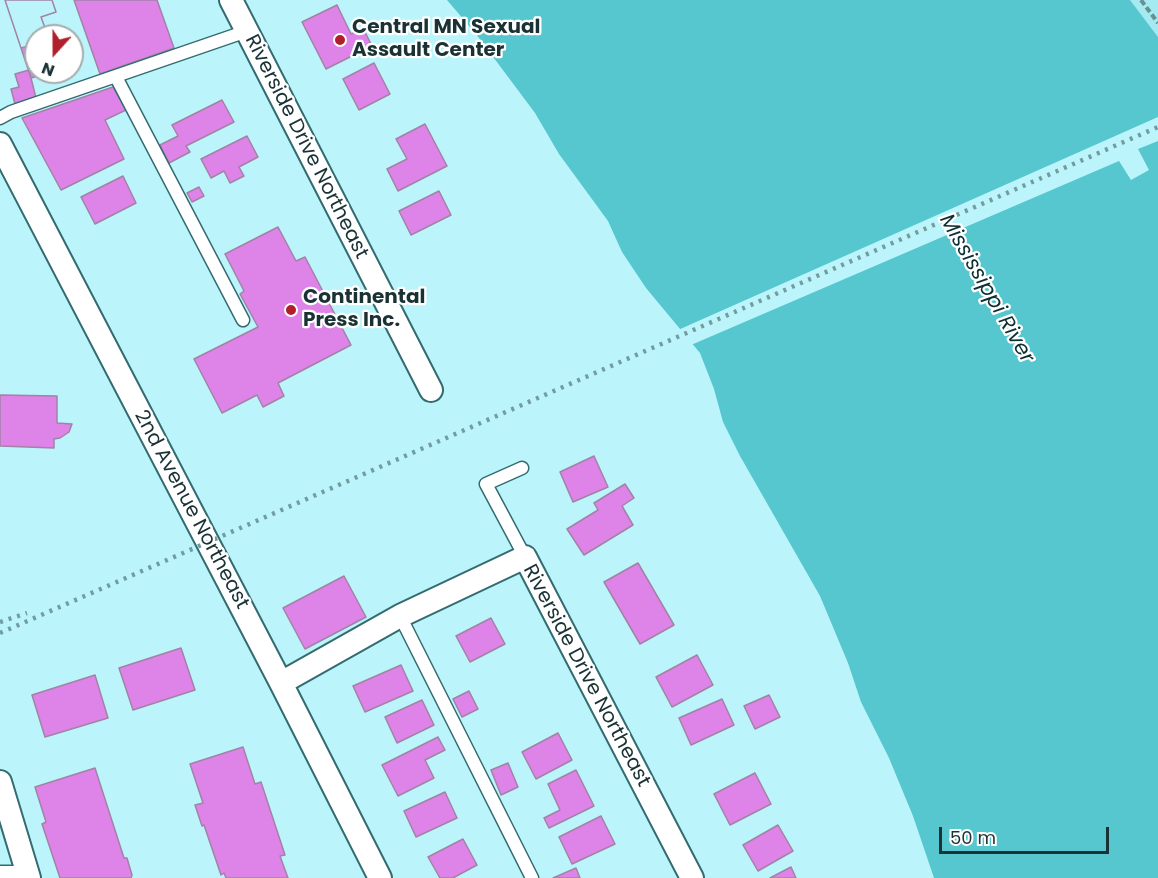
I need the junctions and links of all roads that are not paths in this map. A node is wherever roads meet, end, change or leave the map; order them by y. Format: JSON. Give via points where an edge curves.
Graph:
{"nodes":[{"id":1,"x":231,"y":0,"type":"edge"},
{"id":2,"x":247,"y":31,"type":"junction"},
{"id":3,"x":116,"y":77,"type":"junction"},
{"id":4,"x":0,"y":118,"type":"edge"},
{"id":5,"x":0,"y":144,"type":"edge"},
{"id":6,"x":243,"y":320,"type":"dead end"},
{"id":7,"x":431,"y":390,"type":"dead end"},
{"id":8,"x":522,"y":468,"type":"dead end"},
{"id":9,"x":525,"y":557,"type":"junction"},
{"id":10,"x":400,"y":616,"type":"junction"},
{"id":11,"x":282,"y":683,"type":"junction"},
{"id":12,"x":0,"y":782,"type":"edge"},
{"id":13,"x":0,"y":872,"type":"edge"},
{"id":14,"x":28,"y":875,"type":"edge"},
{"id":15,"x":380,"y":878,"type":"edge"},
{"id":16,"x":532,"y":878,"type":"edge"},
{"id":17,"x":692,"y":878,"type":"edge"}],
"edges":[{"from":1,"to":2,"type":"street","name":"Riverside Drive Northeast"},
{"from":2,"to":3,"type":"lane"},
{"from":2,"to":7,"type":"street","name":"Riverside Drive Northeast"},
{"from":3,"to":4,"type":"lane"},
{"from":3,"to":6,"type":"lane"},
{"from":5,"to":11,"type":"street","name":"2nd Avenue Northeast"},
{"from":8,"to":9,"type":"lane","via":[[486,484]]},
{"from":9,"to":10,"type":"street","name":"Riverside Drive Northeast"},
{"from":9,"to":17,"type":"street","name":"Riverside Drive Northeast"},
{"from":10,"to":11,"type":"street","name":"Riverside Drive Northeast"},
{"from":10,"to":16,"type":"lane"},
{"from":11,"to":15,"type":"street","name":"2nd Avenue Northeast"},
{"from":12,"to":14,"type":"street"},
{"from":13,"to":14,"type":"lane"}]}
